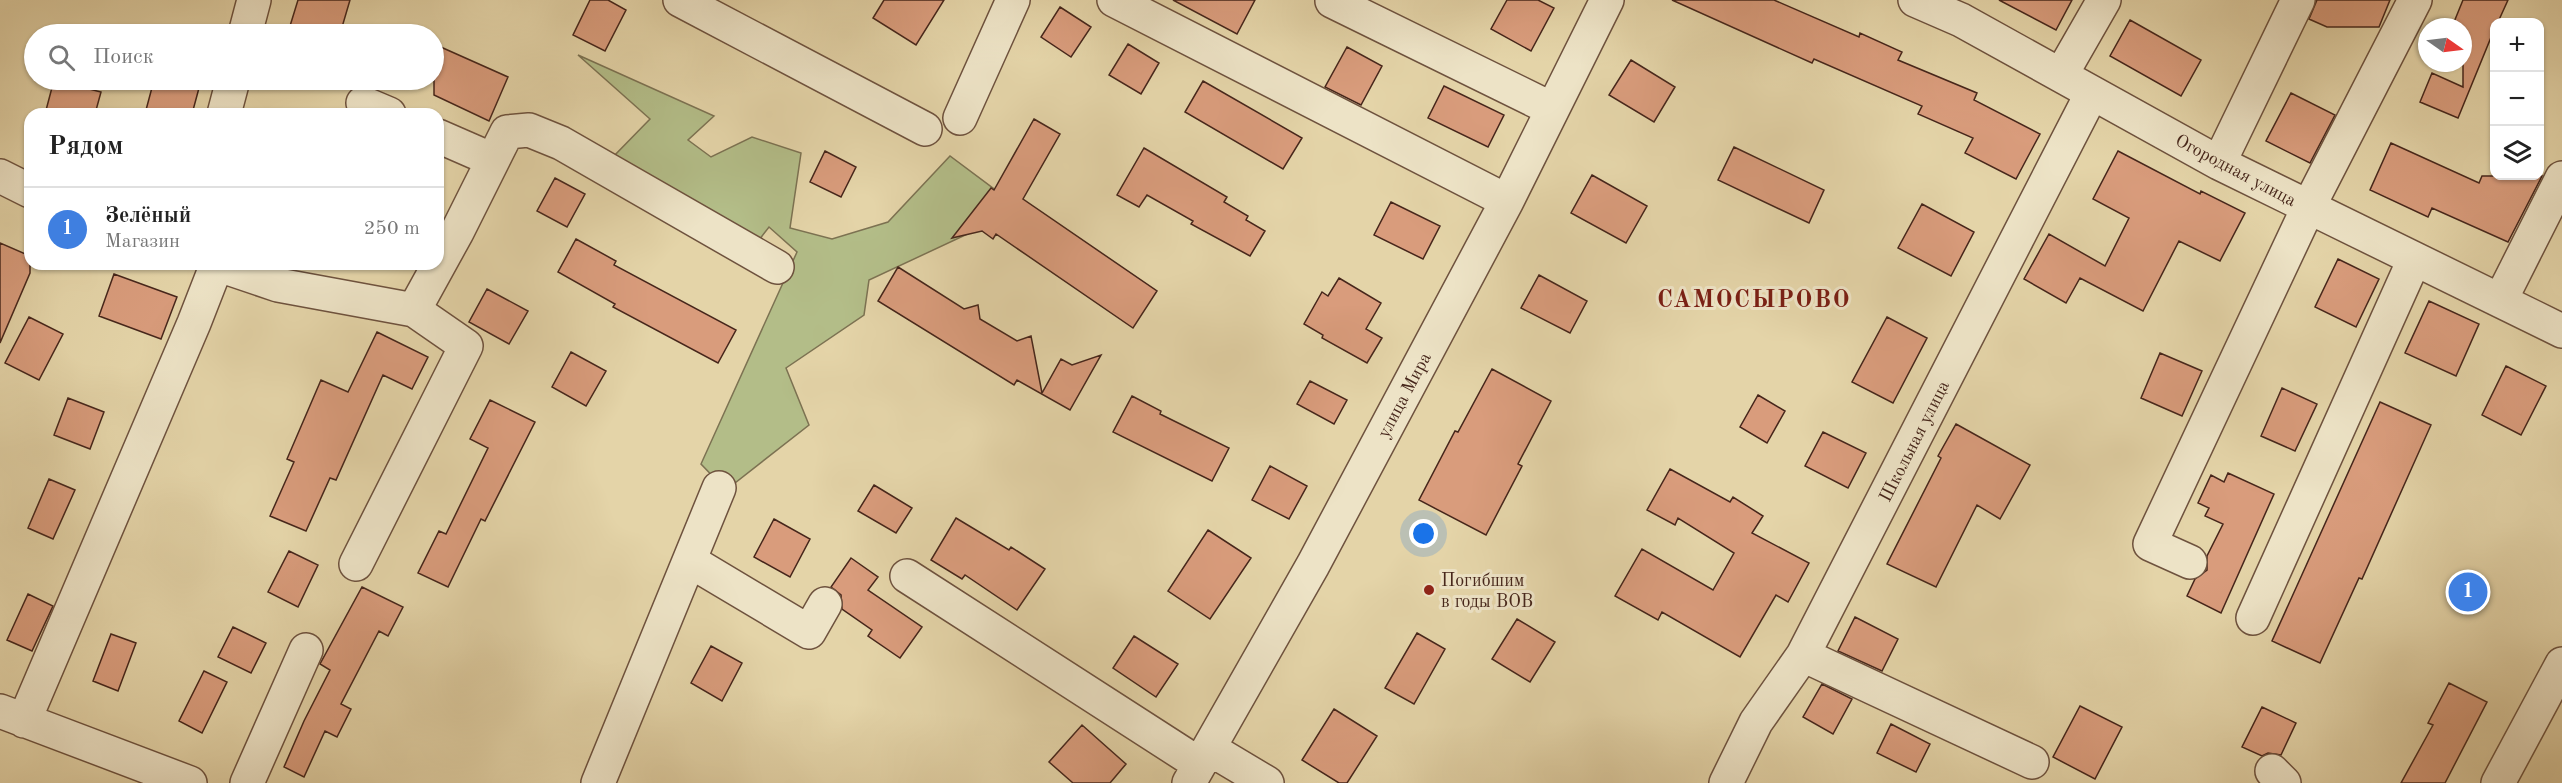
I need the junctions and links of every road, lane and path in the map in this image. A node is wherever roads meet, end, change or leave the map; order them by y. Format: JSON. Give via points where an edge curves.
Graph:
{"nodes":[{"id":1,"x":254,"y":0,"type":"edge"},
{"id":2,"x":680,"y":0,"type":"edge"},
{"id":3,"x":1013,"y":0,"type":"edge"},
{"id":4,"x":1114,"y":0,"type":"edge"},
{"id":5,"x":1332,"y":0,"type":"edge"},
{"id":6,"x":1607,"y":0,"type":"edge"},
{"id":7,"x":1915,"y":0,"type":"edge"},
{"id":8,"x":2104,"y":0,"type":"edge"},
{"id":9,"x":2298,"y":0,"type":"edge"},
{"id":10,"x":2415,"y":0,"type":"edge"},
{"id":11,"x":248,"y":24,"type":"edge"},
{"id":12,"x":2061,"y":75,"type":"junction"},
{"id":13,"x":230,"y":90,"type":"edge"},
{"id":14,"x":2092,"y":93,"type":"junction"},
{"id":15,"x":226,"y":108,"type":"edge"},
{"id":16,"x":1552,"y":109,"type":"junction"},
{"id":17,"x":960,"y":118,"type":"dead end"},
{"id":18,"x":925,"y":129,"type":"dead end"},
{"id":19,"x":444,"y":137,"type":"edge"},
{"id":20,"x":500,"y":146,"type":"junction"},
{"id":21,"x":2219,"y":163,"type":"junction"},
{"id":22,"x":0,"y":176,"type":"edge"},
{"id":23,"x":2562,"y":178,"type":"edge"},
{"id":24,"x":24,"y":188,"type":"edge"},
{"id":25,"x":1507,"y":201,"type":"junction"},
{"id":26,"x":2300,"y":204,"type":"junction"},
{"id":27,"x":444,"y":256,"type":"edge"},
{"id":28,"x":2414,"y":260,"type":"junction"},
{"id":29,"x":777,"y":267,"type":"dead end"},
{"id":30,"x":214,"y":270,"type":"edge"},
{"id":31,"x":234,"y":270,"type":"edge"},
{"id":32,"x":436,"y":270,"type":"edge"},
{"id":33,"x":2500,"y":299,"type":"junction"},
{"id":34,"x":414,"y":310,"type":"junction"},
{"id":35,"x":2562,"y":331,"type":"edge"},
{"id":36,"x":2207,"y":371,"type":"dead end"},
{"id":37,"x":719,"y":488,"type":"dead end"},
{"id":38,"x":690,"y":561,"type":"junction"},
{"id":39,"x":2190,"y":562,"type":"dead end"},
{"id":40,"x":356,"y":564,"type":"dead end"},
{"id":41,"x":907,"y":576,"type":"dead end"},
{"id":42,"x":825,"y":604,"type":"dead end"},
{"id":43,"x":2253,"y":618,"type":"dead end"},
{"id":44,"x":306,"y":650,"type":"dead end"},
{"id":45,"x":1803,"y":656,"type":"junction"},
{"id":46,"x":2562,"y":664,"type":"edge"},
{"id":47,"x":12,"y":716,"type":"edge"},
{"id":48,"x":2032,"y":762,"type":"dead end"},
{"id":49,"x":1199,"y":765,"type":"edge"},
{"id":50,"x":140,"y":775,"type":"edge"},
{"id":51,"x":189,"y":783,"type":"edge"},
{"id":52,"x":247,"y":783,"type":"edge"},
{"id":53,"x":598,"y":783,"type":"edge"},
{"id":54,"x":1267,"y":783,"type":"edge"},
{"id":55,"x":1726,"y":783,"type":"edge"},
{"id":56,"x":2498,"y":783,"type":"edge"}],
"edges":[{"from":1,"to":11,"type":"street"},
{"from":2,"to":18,"type":"street"},
{"from":3,"to":17,"type":"street"},
{"from":4,"to":25,"type":"street"},
{"from":5,"to":16,"type":"street"},
{"from":6,"to":16,"type":"street","name":"улица Мира"},
{"from":7,"to":12,"type":"street","name":"Огородная улица","via":[[1961,20]]},
{"from":8,"to":12,"type":"street"},
{"from":9,"to":21,"type":"street"},
{"from":10,"to":26,"type":"street"},
{"from":12,"to":14,"type":"street","name":"Огородная улица"},
{"from":13,"to":15,"type":"street"},
{"from":14,"to":21,"type":"street","name":"Огородная улица"},
{"from":14,"to":45,"type":"street","name":"Школьная улица"},
{"from":16,"to":25,"type":"street","name":"улица Мира"},
{"from":19,"to":20,"type":"street"},
{"from":20,"to":27,"type":"street"},
{"from":20,"to":29,"type":"street","via":[[529,130],[561,143]]},
{"from":21,"to":26,"type":"street","name":"Огородная улица"},
{"from":22,"to":24,"type":"street"},
{"from":23,"to":33,"type":"street"},
{"from":25,"to":49,"type":"street","name":"улица Мира","via":[[1313,565]]},
{"from":26,"to":28,"type":"street","name":"Огородная улица"},
{"from":26,"to":36,"type":"street","via":[[2228,344]]},
{"from":26,"to":39,"type":"street","via":[[2150,544]]},
{"from":28,"to":33,"type":"street","name":"Огородная улица"},
{"from":28,"to":43,"type":"street"},
{"from":30,"to":47,"type":"street","via":[[194,323]]},
{"from":31,"to":34,"type":"street","via":[[278,285]]},
{"from":32,"to":34,"type":"street"},
{"from":33,"to":35,"type":"street","name":"Огородная улица"},
{"from":34,"to":40,"type":"street","via":[[466,346]]},
{"from":37,"to":38,"type":"street"},
{"from":38,"to":42,"type":"street","via":[[809,632]]},
{"from":38,"to":53,"type":"street"},
{"from":41,"to":49,"type":"street"},
{"from":44,"to":52,"type":"street"},
{"from":45,"to":48,"type":"street"},
{"from":45,"to":55,"type":"street","name":"Школьная улица","via":[[1756,722]]},
{"from":46,"to":56,"type":"street"},
{"from":47,"to":50,"type":"street"},
{"from":49,"to":54,"type":"street"},
{"from":50,"to":51,"type":"street"}]}
